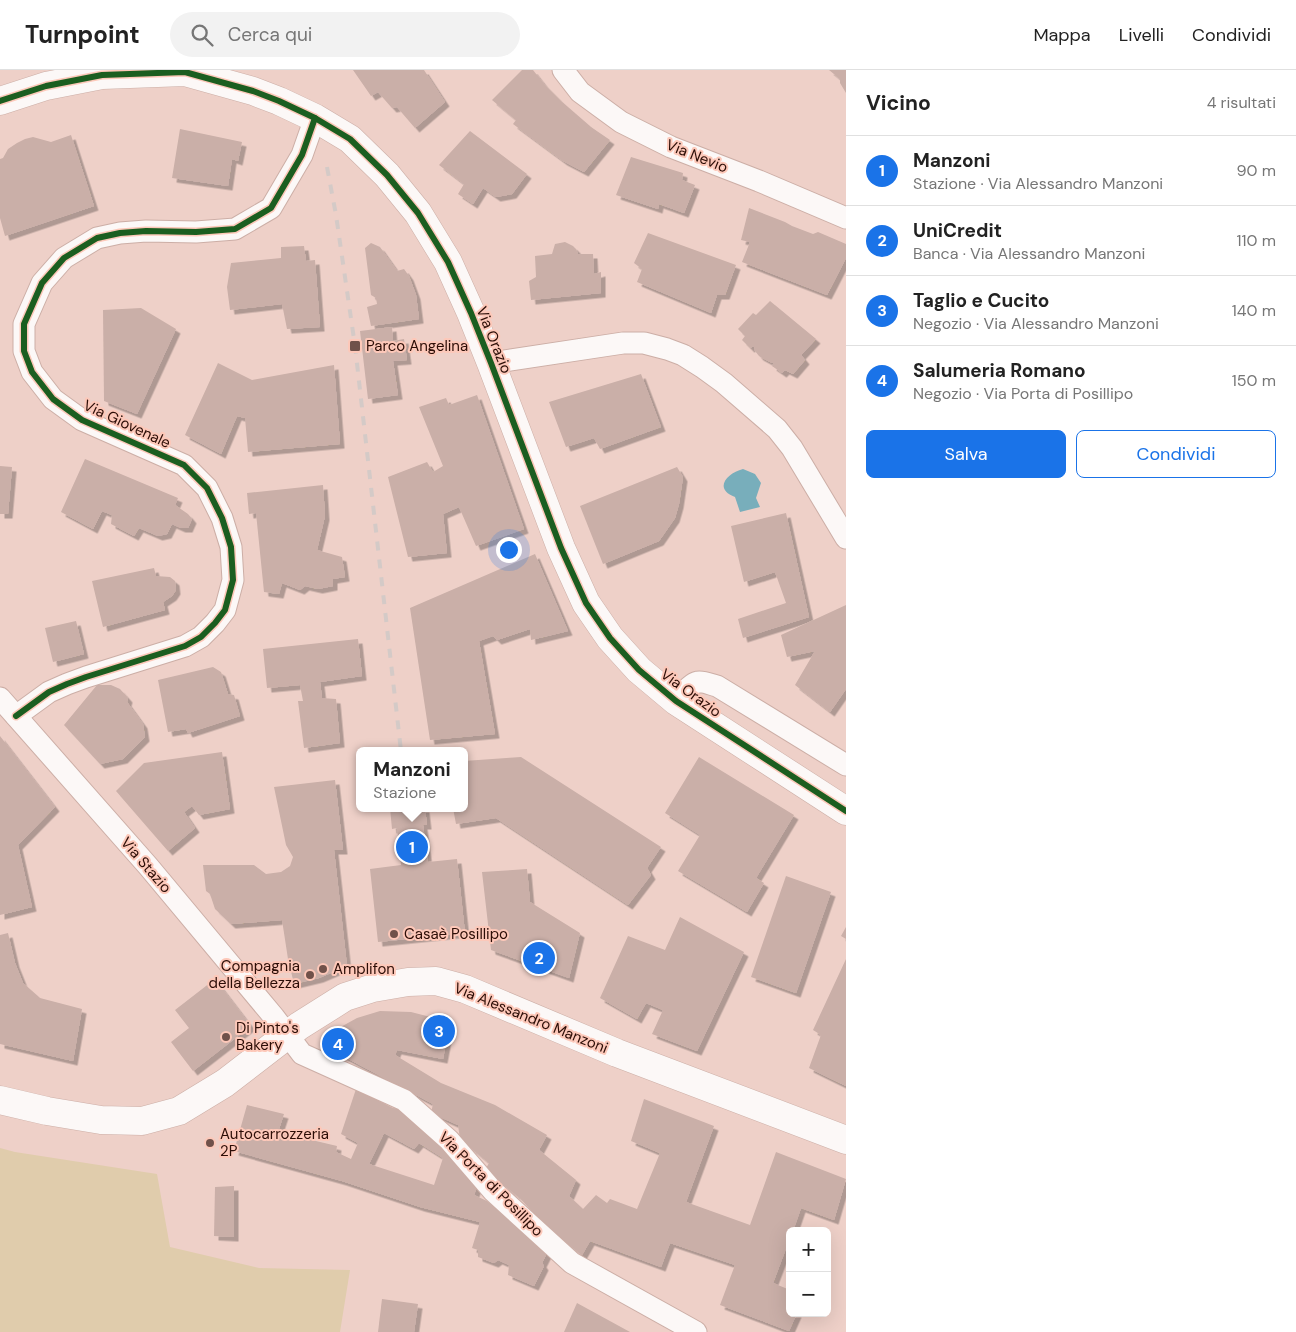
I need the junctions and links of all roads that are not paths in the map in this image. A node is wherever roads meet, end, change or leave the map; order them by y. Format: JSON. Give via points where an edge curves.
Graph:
{"nodes":[{"id":1,"x":563,"y":70,"type":"edge"},
{"id":2,"x":0,"y":101,"type":"edge"},
{"id":3,"x":315,"y":118,"type":"junction"},
{"id":4,"x":846,"y":218,"type":"edge"},
{"id":5,"x":491,"y":363,"type":"junction"},
{"id":6,"x":846,"y":538,"type":"edge"},
{"id":7,"x":0,"y":698,"type":"edge"},
{"id":8,"x":676,"y":701,"type":"junction"},
{"id":9,"x":16,"y":716,"type":"junction"},
{"id":10,"x":846,"y":765,"type":"edge"},
{"id":11,"x":846,"y":811,"type":"edge"},
{"id":12,"x":289,"y":1035,"type":"junction"},
{"id":13,"x":0,"y":1100,"type":"edge"},
{"id":14,"x":846,"y":1140,"type":"edge"},
{"id":15,"x":696,"y":1332,"type":"edge"}],
"edges":[{"from":1,"to":4,"type":"street","name":"Via Nevio","via":[[580,92],[621,122],[671,147]]},
{"from":2,"to":3,"type":"street","name":"Via Orazio","via":[[46,86],[102,75],[185,72],[253,91]]},
{"from":3,"to":5,"type":"street","name":"Via Orazio","via":[[350,139],[387,175],[418,213],[448,262]]},
{"from":3,"to":9,"type":"street","name":"Via Giovenale","via":[[302,155],[271,208],[235,229],[146,231],[97,238],[64,258],[42,283],[24,324],[24,351],[32,372],[53,399],[82,420],[184,464],[207,488],[222,518],[231,547],[232,580],[225,610],[202,636],[185,646],[67,684],[49,692]]},
{"from":5,"to":6,"type":"street","via":[[623,343],[666,348],[683,355],[724,383],[777,429],[792,448]]},
{"from":5,"to":8,"type":"street","name":"Via Orazio","via":[[561,548],[586,603],[610,638],[639,670]]},
{"from":7,"to":9,"type":"street","name":"Via Stazio"},
{"from":8,"to":10,"type":"street","via":[[697,682],[718,686]]},
{"from":8,"to":11,"type":"street","name":"Via Orazio"},
{"from":9,"to":12,"type":"street","name":"Via Stazio","via":[[148,866]]},
{"from":12,"to":13,"type":"street","name":"Via Alessandro Manzoni","via":[[225,1083],[179,1110],[142,1120],[101,1120]]},
{"from":12,"to":14,"type":"street","name":"Via Alessandro Manzoni","via":[[345,997],[408,982],[436,982],[465,989],[617,1053]]},
{"from":12,"to":15,"type":"street","name":"Via Porta di Posillipo","via":[[302,1054],[404,1100],[449,1140],[493,1190],[572,1263]]}]}
